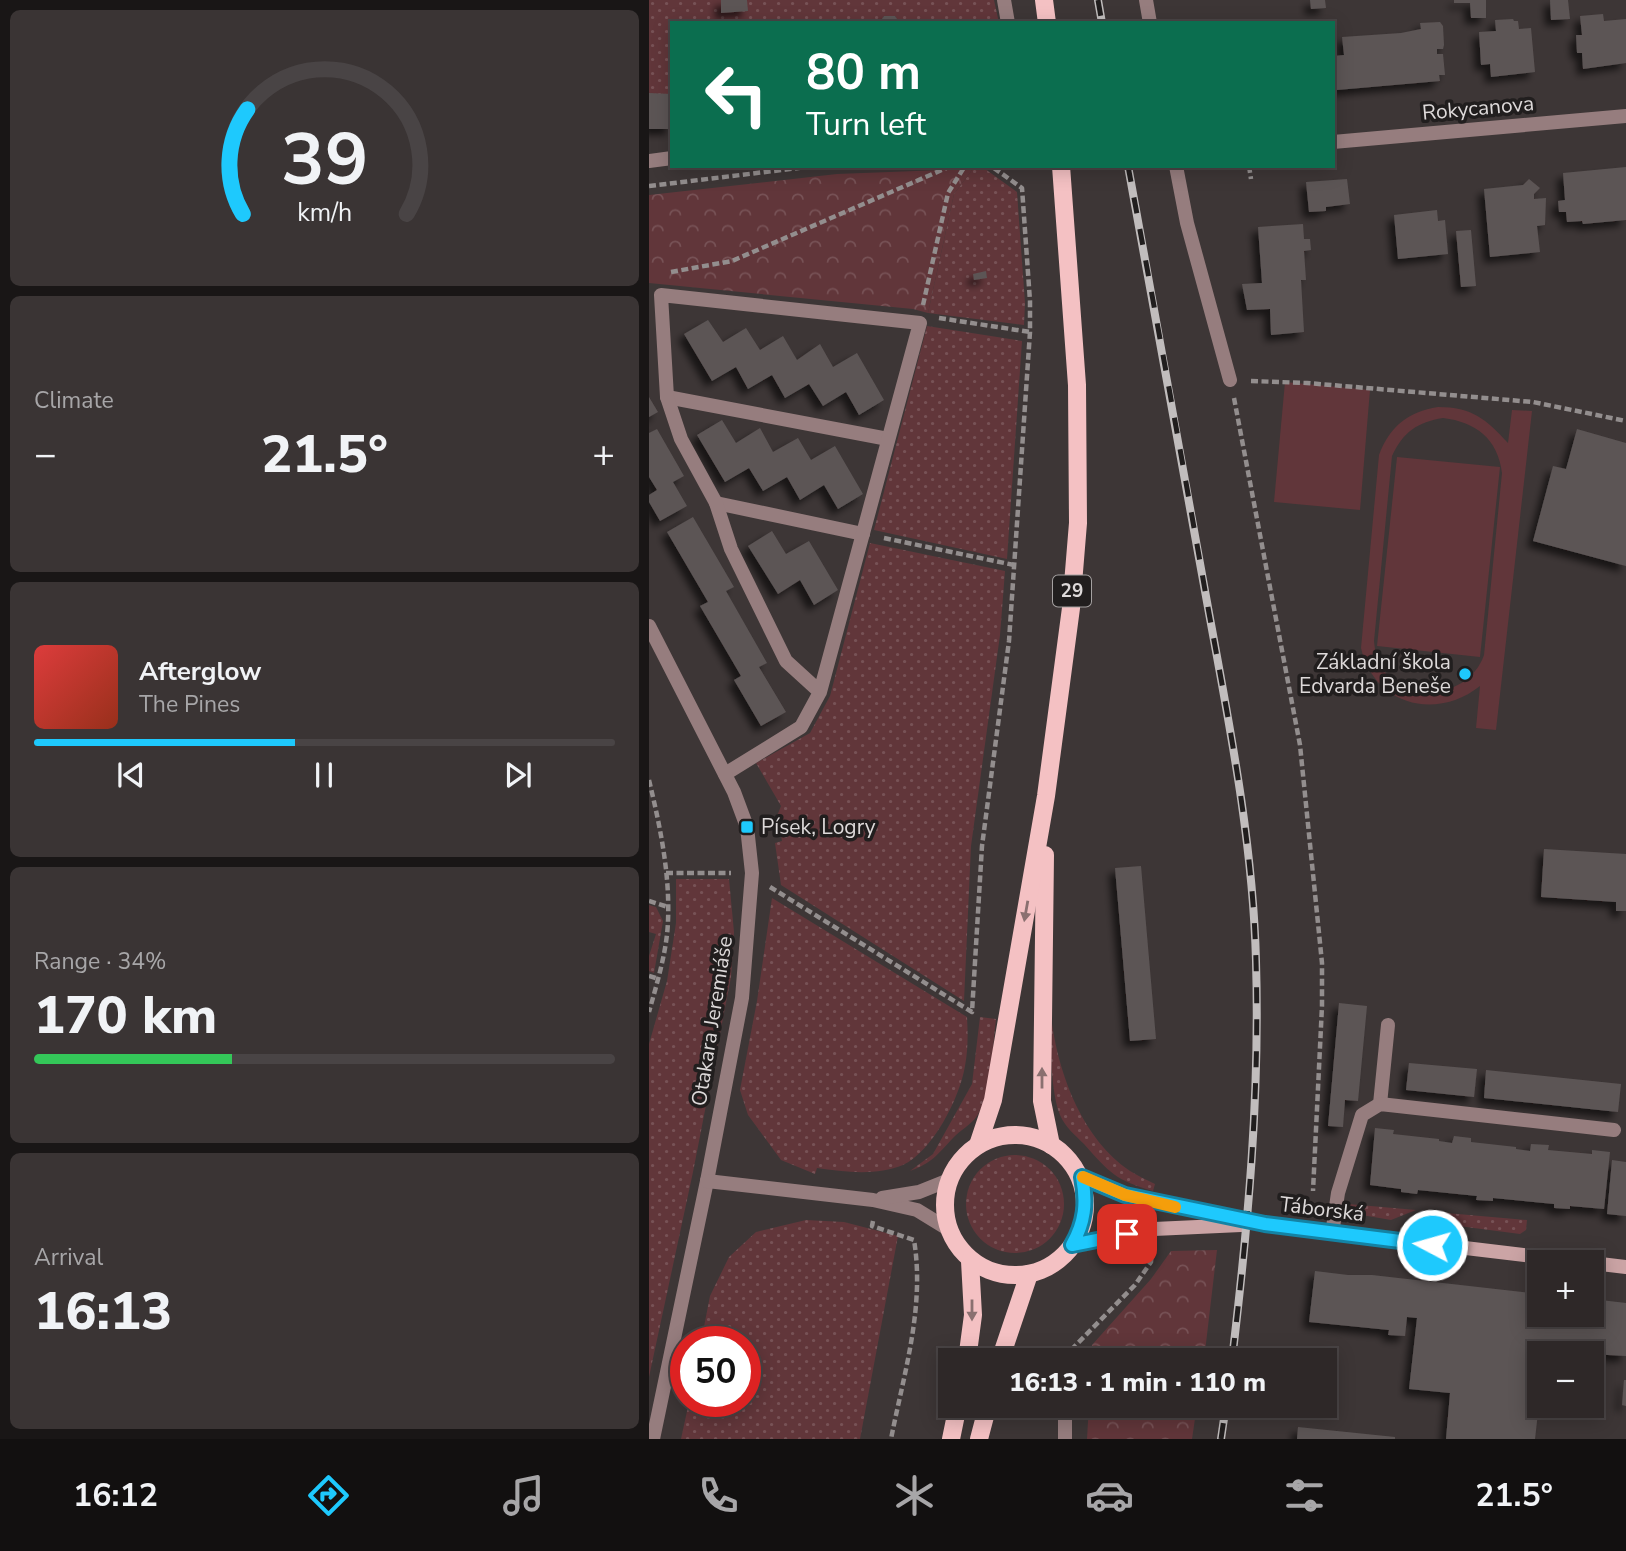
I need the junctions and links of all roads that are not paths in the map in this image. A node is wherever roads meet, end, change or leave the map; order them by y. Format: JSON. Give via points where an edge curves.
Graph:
{"nodes":[{"id":1,"x":1004,"y":0,"type":"edge"},
{"id":2,"x":1044,"y":0,"type":"edge"},
{"id":3,"x":1146,"y":0,"type":"edge"},
{"id":4,"x":1008,"y":21,"type":"edge"},
{"id":5,"x":1047,"y":21,"type":"edge"},
{"id":6,"x":1150,"y":21,"type":"edge"},
{"id":7,"x":1626,"y":116,"type":"edge"},
{"id":8,"x":1335,"y":142,"type":"edge"},
{"id":9,"x":670,"y":158,"type":"edge"},
{"id":10,"x":649,"y":161,"type":"edge"},
{"id":11,"x":1061,"y":168,"type":"edge"},
{"id":12,"x":1176,"y":168,"type":"edge"},
{"id":13,"x":1230,"y":380,"type":"road end"},
{"id":14,"x":667,"y":397,"type":"junction"},
{"id":15,"x":888,"y":439,"type":"junction"},
{"id":16,"x":716,"y":502,"type":"junction"},
{"id":17,"x":863,"y":534,"type":"junction"},
{"id":18,"x":649,"y":626,"type":"edge"},
{"id":19,"x":821,"y":692,"type":"junction"},
{"id":20,"x":725,"y":774,"type":"junction"},
{"id":21,"x":1046,"y":796,"type":"junction"},
{"id":22,"x":1388,"y":1025,"type":"dead end"},
{"id":23,"x":1380,"y":1104,"type":"junction"},
{"id":24,"x":1614,"y":1130,"type":"dead end"},
{"id":25,"x":979,"y":1145,"type":"junction"},
{"id":26,"x":1051,"y":1145,"type":"junction"},
{"id":27,"x":1082,"y":1177,"type":"junction"},
{"id":28,"x":949,"y":1180,"type":"junction"},
{"id":29,"x":707,"y":1181,"type":"junction"},
{"id":30,"x":873,"y":1200,"type":"junction"},
{"id":31,"x":1265,"y":1224,"type":"junction"},
{"id":32,"x":948,"y":1229,"type":"junction"},
{"id":33,"x":1332,"y":1234,"type":"junction"},
{"id":34,"x":1072,"y":1245,"type":"junction"},
{"id":35,"x":1527,"y":1256,"type":"edge"},
{"id":36,"x":970,"y":1261,"type":"junction"},
{"id":37,"x":1604,"y":1264,"type":"edge"},
{"id":38,"x":1626,"y":1266,"type":"edge"},
{"id":39,"x":1029,"y":1274,"type":"junction"},
{"id":40,"x":969,"y":1348,"type":"edge"},
{"id":41,"x":1004,"y":1348,"type":"edge"},
{"id":42,"x":955,"y":1418,"type":"edge"},
{"id":43,"x":985,"y":1418,"type":"edge"},
{"id":44,"x":1064,"y":1418,"type":"edge"},
{"id":45,"x":653,"y":1439,"type":"edge"},
{"id":46,"x":951,"y":1439,"type":"edge"},
{"id":47,"x":979,"y":1439,"type":"edge"},
{"id":48,"x":1065,"y":1439,"type":"edge"}],
"edges":[{"from":1,"to":4,"type":"street"},
{"from":2,"to":5,"type":"main road"},
{"from":3,"to":6,"type":"street"},
{"from":7,"to":8,"type":"street","name":"Rokycanova"},
{"from":9,"to":10,"type":"street"},
{"from":11,"to":21,"type":"main road","number":"29","via":[[1077,385],[1078,523]]},
{"from":12,"to":13,"type":"street"},
{"from":14,"to":15,"type":"street"},
{"from":14,"to":15,"type":"street","via":[[661,295],[920,323]]},
{"from":14,"to":16,"type":"street","via":[[681,439]]},
{"from":15,"to":17,"type":"street"},
{"from":16,"to":17,"type":"street"},
{"from":16,"to":19,"type":"street","via":[[731,549],[786,661]]},
{"from":17,"to":19,"type":"street"},
{"from":18,"to":20,"type":"street","name":"Otakara Jeremiáše"},
{"from":19,"to":20,"type":"street","via":[[801,727]]},
{"from":20,"to":29,"type":"street","name":"Otakara Jeremiáše","via":[[748,828],[752,873],[742,998]]},
{"from":21,"to":25,"type":"main road","number":"29","one_way":true,"via":[[993,1100]]},
{"from":26,"to":21,"type":"main road","number":"29","one_way":true,"via":[[1042,1101]]},
{"from":22,"to":23,"type":"street"},
{"from":23,"to":24,"type":"street"},
{"from":23,"to":33,"type":"street","via":[[1362,1115],[1338,1193]]},
{"from":25,"to":26,"type":"main road","via":[[1002,1136],[1028,1136]]},
{"from":25,"to":28,"type":"main road","number":"29","via":[[960,1161]]},
{"from":26,"to":27,"type":"main road","via":[[1068,1157]]},
{"from":27,"to":31,"type":"main road","name":"Táborská","via":[[1125,1195]]},
{"from":27,"to":34,"type":"main road","via":[[1087,1199]]},
{"from":28,"to":30,"type":"street","via":[[919,1192]]},
{"from":28,"to":32,"type":"main road","via":[[944,1206]]},
{"from":29,"to":30,"type":"street"},
{"from":29,"to":45,"type":"street","name":"Otakara Jeremiáše"},
{"from":30,"to":32,"type":"street","via":[[917,1210]]},
{"from":31,"to":33,"type":"main road","name":"Táborská"},
{"from":31,"to":34,"type":"main road","name":"Táborská","via":[[1154,1229]]},
{"from":32,"to":36,"type":"main road"},
{"from":33,"to":35,"type":"main road","name":"Táborská"},
{"from":34,"to":39,"type":"main road","via":[[1055,1263]]},
{"from":36,"to":39,"type":"main road","via":[[1003,1275]]},
{"from":36,"to":40,"type":"main road","one_way":true,"via":[[973,1315]]},
{"from":37,"to":38,"type":"main road"},
{"from":39,"to":41,"type":"main road"},
{"from":42,"to":46,"type":"main road"},
{"from":43,"to":47,"type":"main road"},
{"from":44,"to":48,"type":"street"}]}
